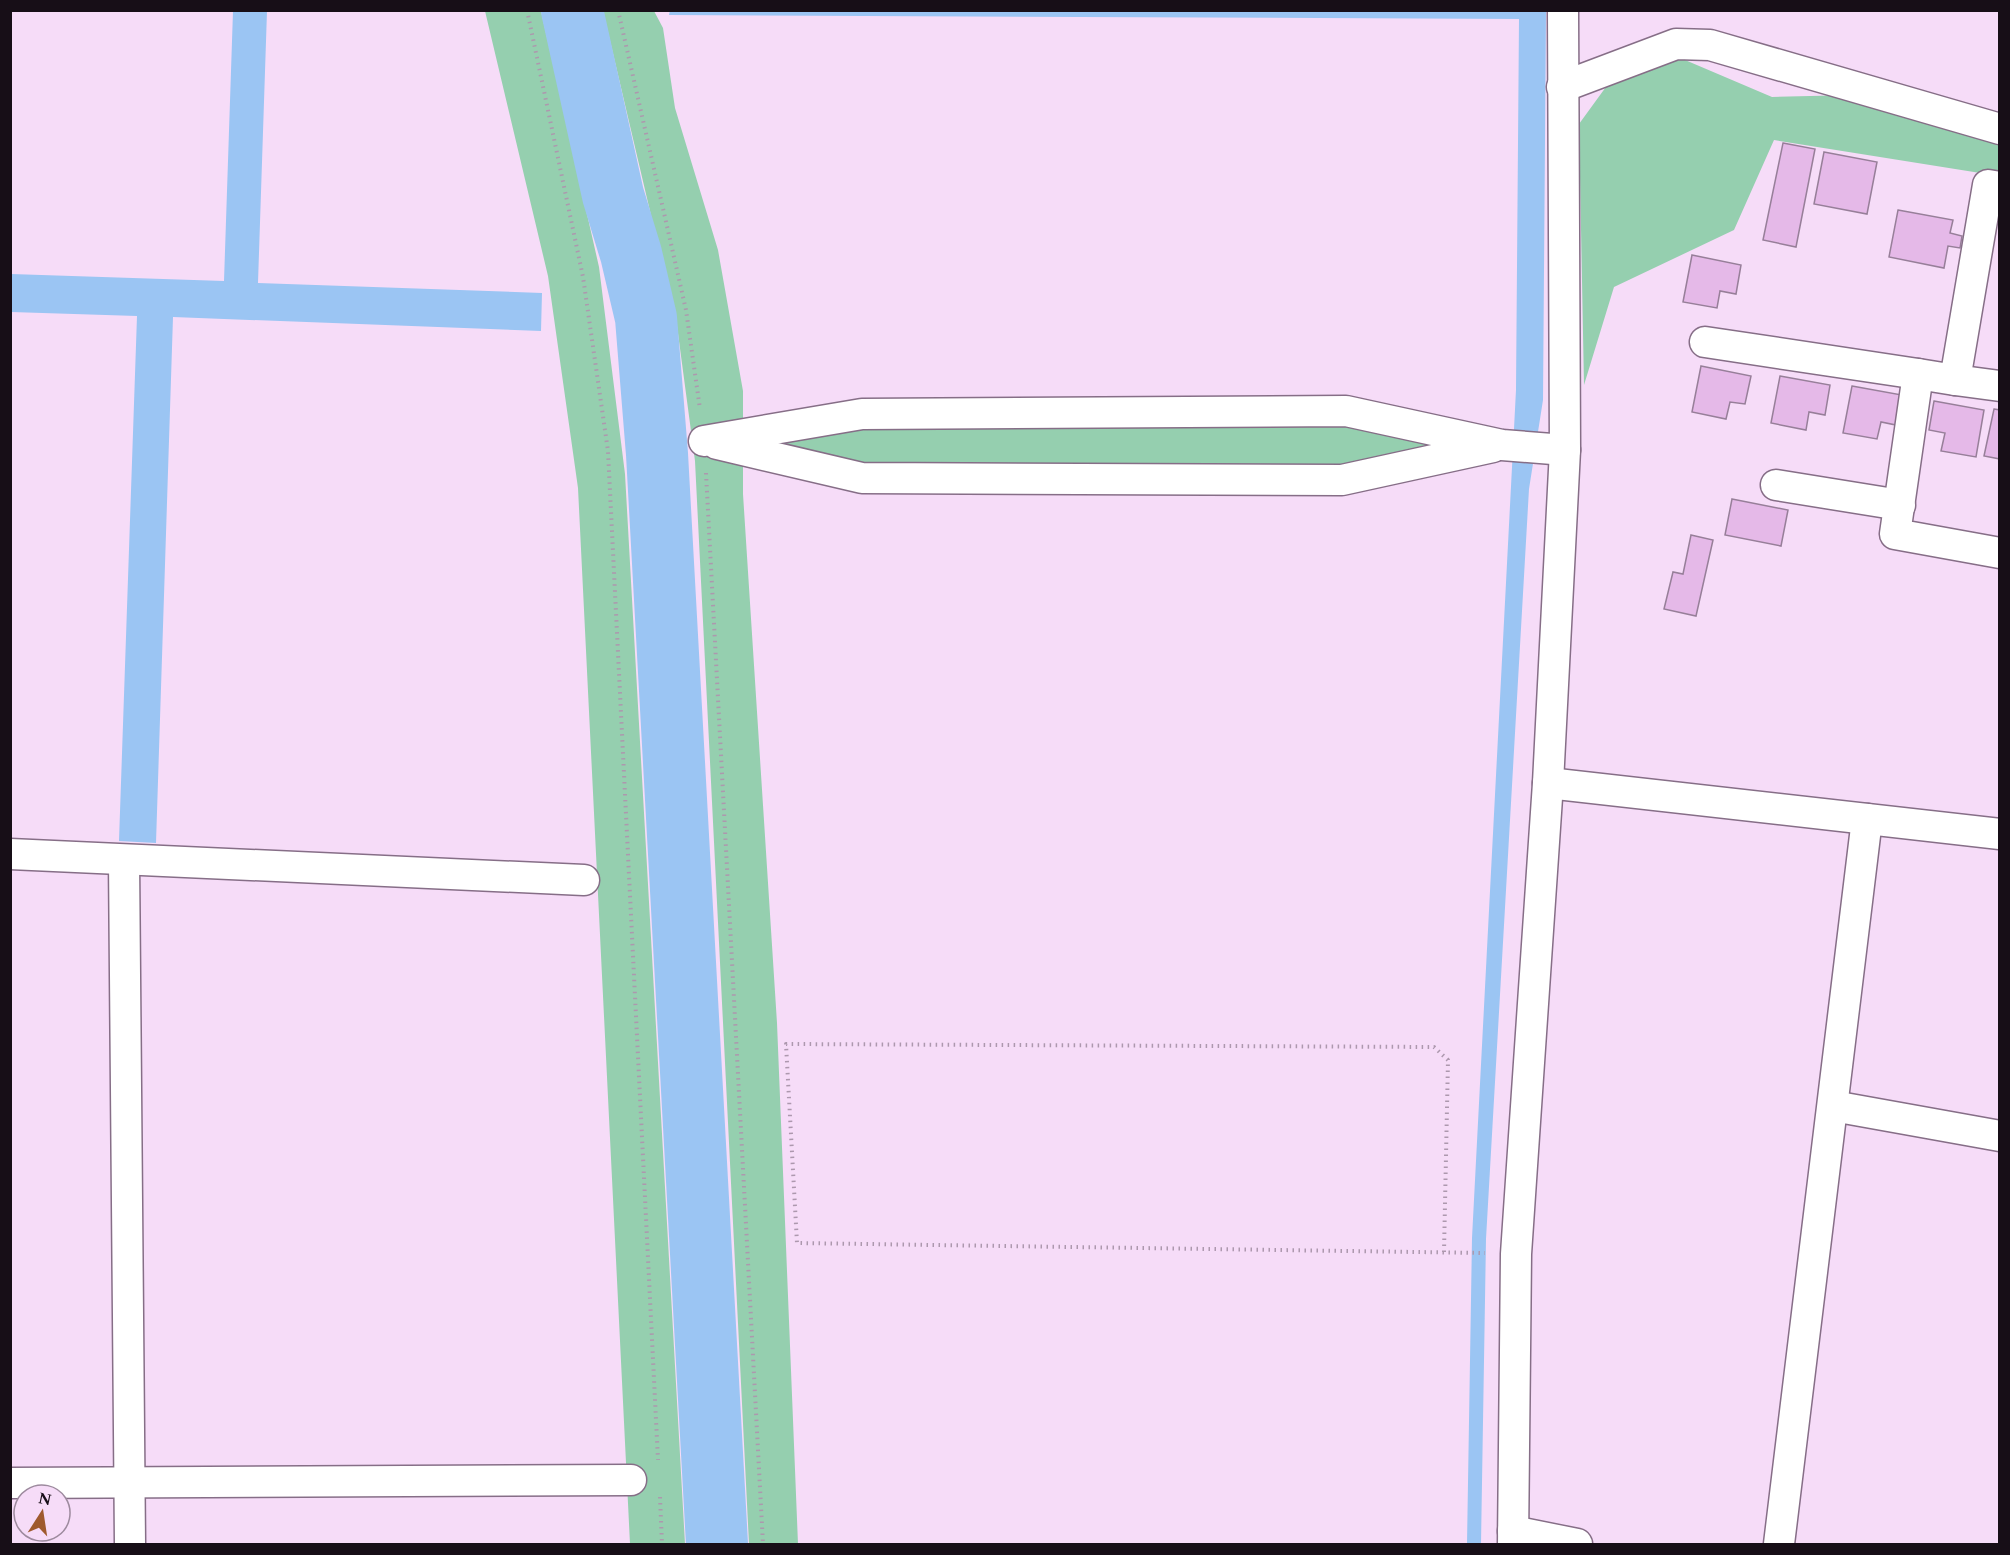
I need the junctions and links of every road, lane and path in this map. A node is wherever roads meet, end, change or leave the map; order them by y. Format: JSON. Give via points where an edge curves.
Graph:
{"nodes":[{"id":1,"x":527,"y":10,"type":"edge"},
{"id":2,"x":618,"y":10,"type":"edge"},
{"id":3,"x":1563,"y":10,"type":"edge"},
{"id":4,"x":1562,"y":87,"type":"junction"},
{"id":5,"x":2000,"y":129,"type":"edge"},
{"id":6,"x":2000,"y":187,"type":"edge"},
{"id":7,"x":1705,"y":342,"type":"dead end"},
{"id":8,"x":1918,"y":374,"type":"junction"},
{"id":9,"x":1955,"y":380,"type":"junction"},
{"id":10,"x":2000,"y":386,"type":"edge"},
{"id":11,"x":704,"y":441,"type":"junction"},
{"id":12,"x":1502,"y":445,"type":"junction"},
{"id":13,"x":1565,"y":450,"type":"junction"},
{"id":14,"x":1776,"y":485,"type":"dead end"},
{"id":15,"x":1900,"y":505,"type":"junction"},
{"id":16,"x":2000,"y":553,"type":"edge"},
{"id":17,"x":1548,"y":783,"type":"junction"},
{"id":18,"x":1868,"y":819,"type":"junction"},
{"id":19,"x":2000,"y":834,"type":"edge"},
{"id":20,"x":10,"y":854,"type":"edge"},
{"id":21,"x":124,"y":860,"type":"junction"},
{"id":22,"x":584,"y":880,"type":"dead end"},
{"id":23,"x":1833,"y":1106,"type":"junction"},
{"id":24,"x":2000,"y":1136,"type":"edge"},
{"id":25,"x":1444,"y":1252,"type":"junction"},
{"id":26,"x":1516,"y":1254,"type":"junction"},
{"id":27,"x":658,"y":1461,"type":"dead end"},
{"id":28,"x":631,"y":1480,"type":"dead end"},
{"id":29,"x":10,"y":1483,"type":"edge"},
{"id":30,"x":130,"y":1484,"type":"junction"},
{"id":31,"x":660,"y":1497,"type":"dead end"},
{"id":32,"x":1513,"y":1538,"type":"edge"},
{"id":33,"x":130,"y":1545,"type":"edge"},
{"id":34,"x":662,"y":1545,"type":"edge"},
{"id":35,"x":763,"y":1545,"type":"edge"},
{"id":36,"x":1577,"y":1545,"type":"edge"},
{"id":37,"x":1779,"y":1545,"type":"edge"}],
"edges":[{"from":1,"to":27,"type":"path","via":[[583,277],[608,451]]},
{"from":2,"to":11,"type":"path","via":[[686,310]]},
{"from":3,"to":4,"type":"street"},
{"from":4,"to":5,"type":"street","via":[[1676,44],[1710,45]]},
{"from":4,"to":13,"type":"street"},
{"from":6,"to":9,"type":"street","via":[[1988,185]]},
{"from":7,"to":8,"type":"street"},
{"from":8,"to":9,"type":"street"},
{"from":8,"to":15,"type":"street"},
{"from":9,"to":10,"type":"street"},
{"from":11,"to":12,"type":"street","via":[[862,414],[1346,411]]},
{"from":11,"to":12,"type":"street","via":[[862,478],[1342,480]]},
{"from":11,"to":35,"type":"path"},
{"from":12,"to":13,"type":"street"},
{"from":13,"to":17,"type":"street"},
{"from":14,"to":15,"type":"street"},
{"from":15,"to":16,"type":"street","via":[[1895,534]]},
{"from":17,"to":18,"type":"street"},
{"from":17,"to":26,"type":"street"},
{"from":18,"to":19,"type":"street"},
{"from":18,"to":23,"type":"street"},
{"from":20,"to":21,"type":"street"},
{"from":21,"to":22,"type":"street"},
{"from":21,"to":30,"type":"street"},
{"from":23,"to":24,"type":"street"},
{"from":23,"to":37,"type":"street"},
{"from":25,"to":25,"type":"path","via":[[797,1243],[786,1044],[1434,1047],[1448,1060]]},
{"from":25,"to":26,"type":"path"},
{"from":26,"to":32,"type":"street"},
{"from":28,"to":30,"type":"street"},
{"from":29,"to":30,"type":"street"},
{"from":30,"to":33,"type":"street"},
{"from":31,"to":34,"type":"path"},
{"from":32,"to":36,"type":"street"}]}
